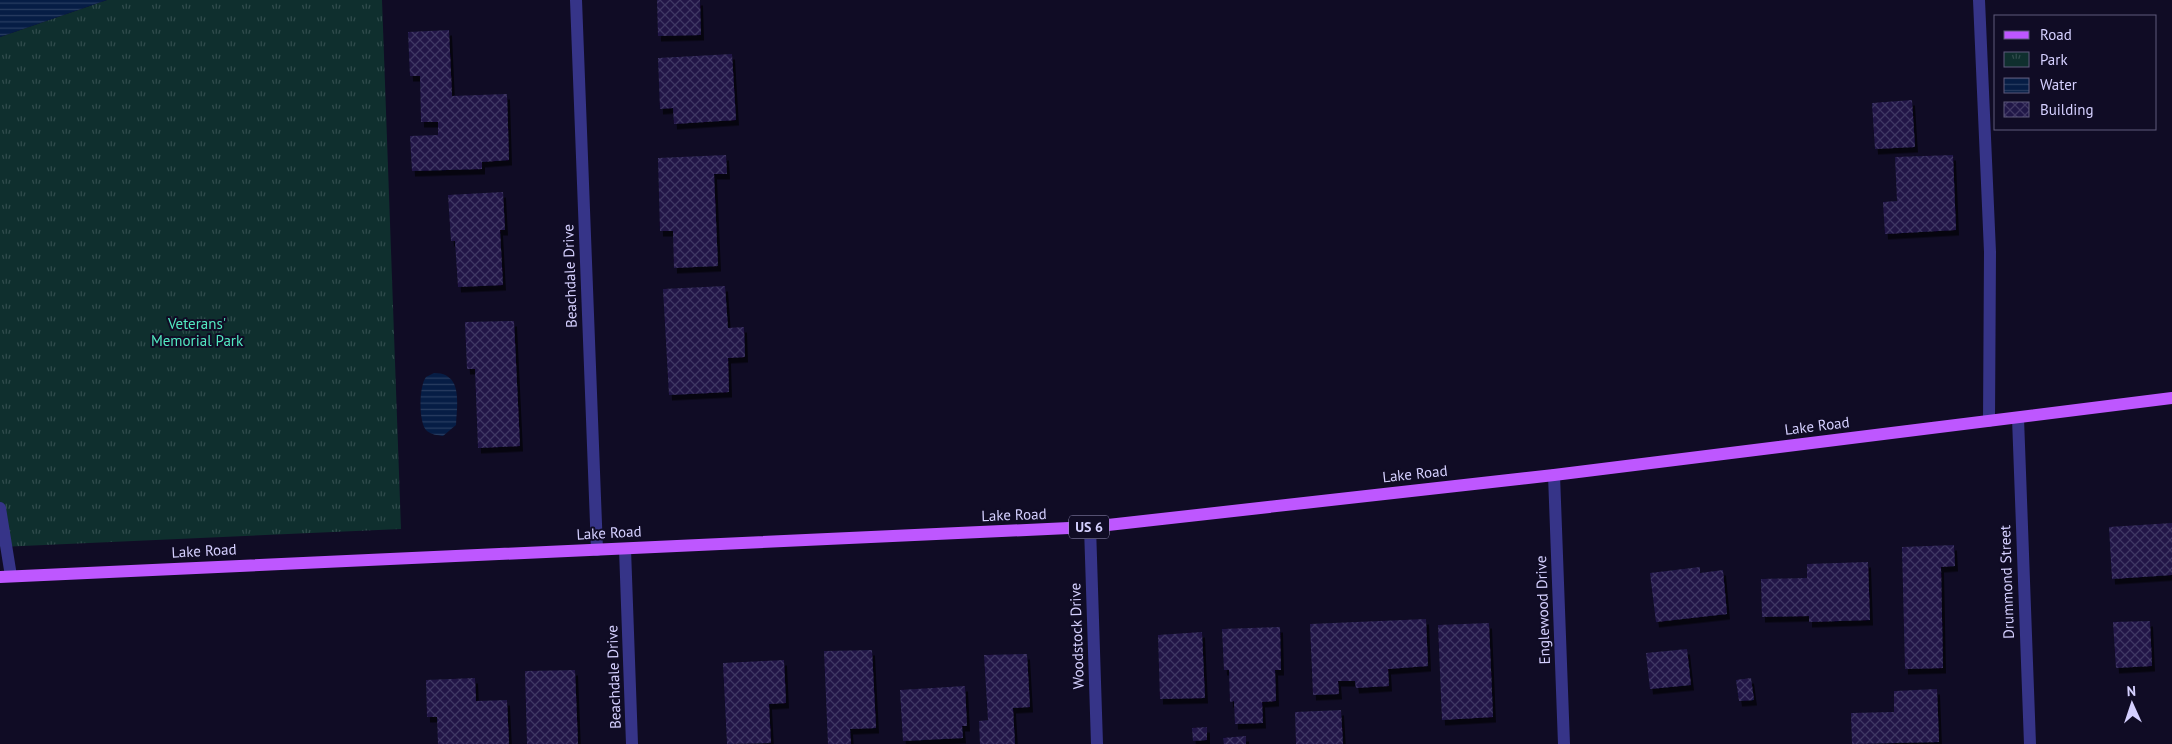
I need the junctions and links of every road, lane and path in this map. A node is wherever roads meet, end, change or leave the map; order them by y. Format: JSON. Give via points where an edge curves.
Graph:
{"nodes":[{"id":1,"x":576,"y":0,"type":"edge"},
{"id":2,"x":1979,"y":0,"type":"edge"},
{"id":3,"x":2172,"y":398,"type":"edge"},
{"id":4,"x":2018,"y":418,"type":"junction"},
{"id":5,"x":1989,"y":421,"type":"junction"},
{"id":6,"x":1554,"y":475,"type":"junction"},
{"id":7,"x":0,"y":508,"type":"edge"},
{"id":8,"x":1090,"y":527,"type":"junction"},
{"id":9,"x":625,"y":549,"type":"junction"},
{"id":10,"x":597,"y":550,"type":"junction"},
{"id":11,"x":6,"y":576,"type":"edge"},
{"id":12,"x":632,"y":744,"type":"edge"},
{"id":13,"x":1097,"y":744,"type":"edge"},
{"id":14,"x":1564,"y":744,"type":"edge"},
{"id":15,"x":2030,"y":744,"type":"edge"}],
"edges":[{"from":1,"to":10,"type":"street","name":"Beachdale Drive"},
{"from":2,"to":5,"type":"street","via":[[1990,252]]},
{"from":3,"to":4,"type":"main road","name":"Lake Road","number":"US 6"},
{"from":4,"to":5,"type":"main road","name":"Lake Road","number":"US 6"},
{"from":4,"to":15,"type":"street","name":"Drummond Street"},
{"from":5,"to":6,"type":"main road","name":"Lake Road","number":"US 6"},
{"from":6,"to":8,"type":"main road","name":"Lake Road","number":"US 6"},
{"from":6,"to":14,"type":"street","name":"Englewood Drive"},
{"from":7,"to":11,"type":"street"},
{"from":8,"to":9,"type":"main road","name":"Lake Road","number":"US 6"},
{"from":8,"to":13,"type":"street","name":"Woodstock Drive"},
{"from":9,"to":10,"type":"main road","name":"Lake Road","number":"US 6"},
{"from":9,"to":12,"type":"street","name":"Beachdale Drive"},
{"from":10,"to":11,"type":"main road","name":"Lake Road","number":"US 6"}]}
